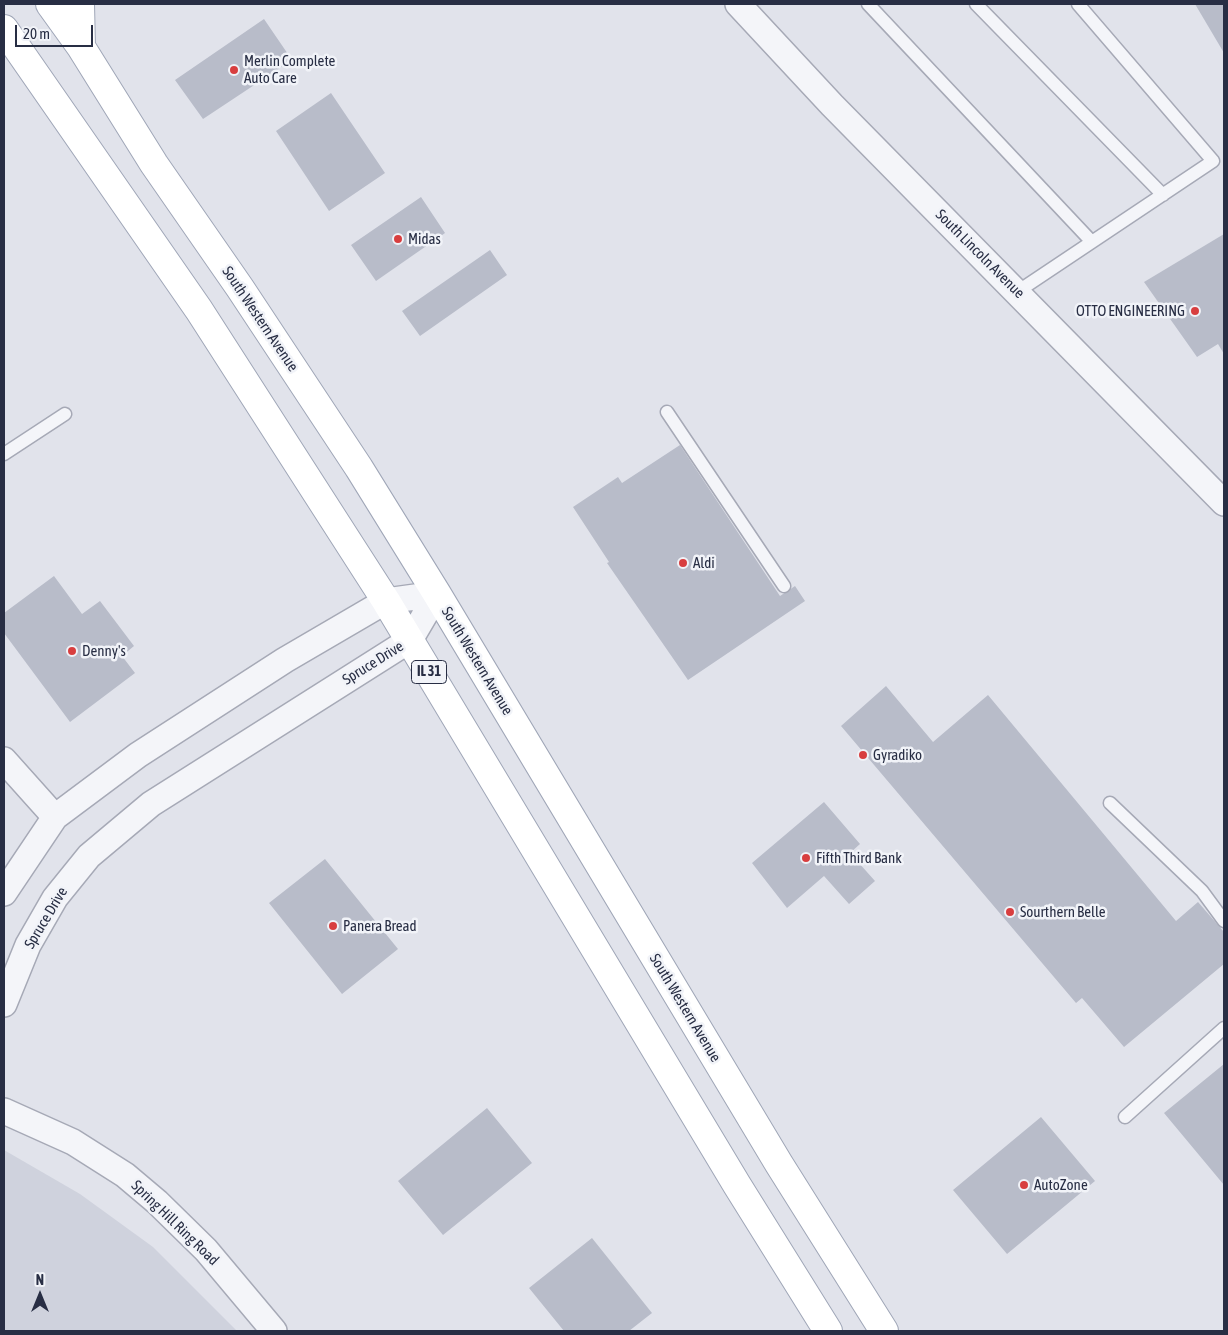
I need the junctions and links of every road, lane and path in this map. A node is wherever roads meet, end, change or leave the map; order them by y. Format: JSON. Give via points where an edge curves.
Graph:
{"nodes":[{"id":1,"x":50,"y":4,"type":"edge"},
{"id":2,"x":80,"y":4,"type":"edge"},
{"id":3,"x":738,"y":4,"type":"edge"},
{"id":4,"x":868,"y":4,"type":"edge"},
{"id":5,"x":976,"y":4,"type":"edge"},
{"id":6,"x":1078,"y":4,"type":"edge"},
{"id":7,"x":4,"y":29,"type":"edge"},
{"id":8,"x":81,"y":47,"type":"junction"},
{"id":9,"x":1163,"y":195,"type":"junction"},
{"id":10,"x":1092,"y":242,"type":"junction"},
{"id":11,"x":1018,"y":292,"type":"junction"},
{"id":12,"x":667,"y":412,"type":"dead end"},
{"id":13,"x":65,"y":414,"type":"dead end"},
{"id":14,"x":4,"y":454,"type":"edge"},
{"id":15,"x":1224,"y":503,"type":"edge"},
{"id":16,"x":784,"y":586,"type":"dead end"},
{"id":17,"x":437,"y":594,"type":"junction"},
{"id":18,"x":386,"y":601,"type":"junction"},
{"id":19,"x":410,"y":640,"type":"junction"},
{"id":20,"x":4,"y":760,"type":"edge"},
{"id":21,"x":1110,"y":802,"type":"dead end"},
{"id":22,"x":55,"y":817,"type":"junction"},
{"id":23,"x":4,"y":893,"type":"edge"},
{"id":24,"x":1224,"y":921,"type":"edge"},
{"id":25,"x":4,"y":1004,"type":"edge"},
{"id":26,"x":1224,"y":1028,"type":"edge"},
{"id":27,"x":4,"y":1111,"type":"edge"},
{"id":28,"x":1125,"y":1117,"type":"dead end"},
{"id":29,"x":274,"y":1331,"type":"edge"},
{"id":30,"x":828,"y":1331,"type":"edge"},
{"id":31,"x":884,"y":1331,"type":"edge"}],
"edges":[{"from":1,"to":8,"type":"main road","name":"South Western Avenue"},
{"from":2,"to":8,"type":"main road"},
{"from":3,"to":11,"type":"street","name":"South Lincoln Avenue","via":[[839,112]]},
{"from":4,"to":10,"type":"lane"},
{"from":5,"to":9,"type":"lane"},
{"from":6,"to":9,"type":"lane","via":[[1213,161]]},
{"from":7,"to":18,"type":"main road","number":"IL 31","via":[[199,310]]},
{"from":8,"to":17,"type":"main road","name":"South Western Avenue","via":[[154,164],[359,468]]},
{"from":9,"to":10,"type":"lane"},
{"from":10,"to":11,"type":"lane"},
{"from":11,"to":15,"type":"street","name":"South Lincoln Avenue"},
{"from":12,"to":16,"type":"lane"},
{"from":13,"to":14,"type":"lane"},
{"from":17,"to":18,"type":"street"},
{"from":17,"to":19,"type":"street","name":"Spruce Drive"},
{"from":17,"to":31,"type":"main road","name":"South Western Avenue","via":[[774,1155]]},
{"from":18,"to":19,"type":"main road","number":"IL 31"},
{"from":18,"to":22,"type":"street","via":[[285,660],[138,756]]},
{"from":19,"to":25,"type":"street","name":"Spruce Drive","via":[[151,804],[89,856],[54,898],[28,944]]},
{"from":19,"to":30,"type":"main road","number":"IL 31"},
{"from":20,"to":22,"type":"street"},
{"from":21,"to":24,"type":"lane","via":[[1202,891]]},
{"from":22,"to":23,"type":"street"},
{"from":26,"to":28,"type":"lane"},
{"from":27,"to":29,"type":"street","name":"Spring Hill Ring Road","via":[[73,1142],[125,1175],[206,1250]]}]}
